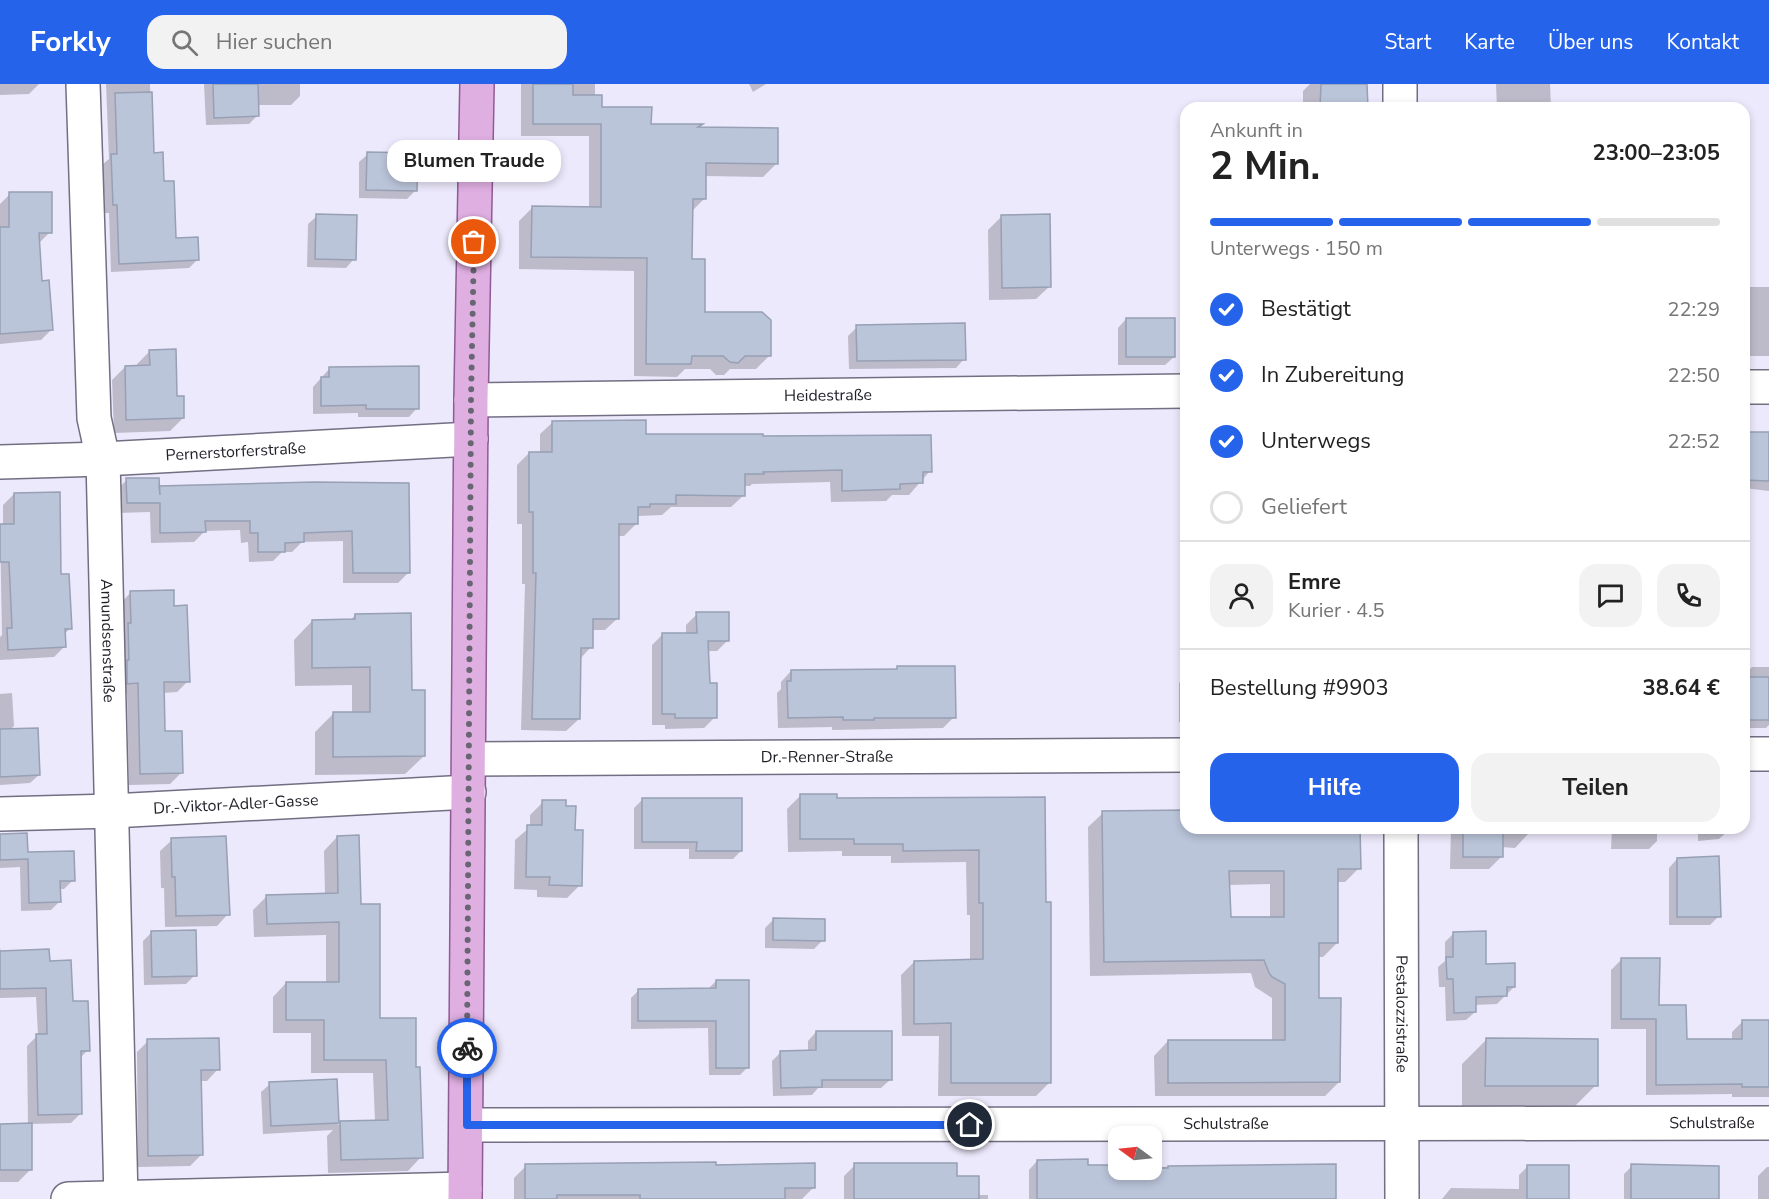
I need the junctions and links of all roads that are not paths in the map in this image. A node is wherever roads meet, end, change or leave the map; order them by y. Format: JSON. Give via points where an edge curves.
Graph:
{"nodes":[{"id":1,"x":83,"y":84,"type":"edge"},
{"id":2,"x":477,"y":84,"type":"edge"},
{"id":3,"x":1400,"y":84,"type":"edge"},
{"id":4,"x":1400,"y":102,"type":"edge"},
{"id":5,"x":1750,"y":387,"type":"edge"},
{"id":6,"x":1769,"y":387,"type":"edge"},
{"id":7,"x":1180,"y":390,"type":"edge"},
{"id":8,"x":471,"y":400,"type":"junction"},
{"id":9,"x":471,"y":438,"type":"junction"},
{"id":10,"x":103,"y":459,"type":"junction"},
{"id":11,"x":0,"y":462,"type":"edge"},
{"id":12,"x":1750,"y":754,"type":"edge"},
{"id":13,"x":1769,"y":754,"type":"edge"},
{"id":14,"x":1180,"y":755,"type":"edge"},
{"id":15,"x":469,"y":759,"type":"junction"},
{"id":16,"x":469,"y":792,"type":"junction"},
{"id":17,"x":112,"y":811,"type":"junction"},
{"id":18,"x":0,"y":814,"type":"edge"},
{"id":19,"x":1401,"y":834,"type":"edge"},
{"id":20,"x":1769,"y":1123,"type":"edge"},
{"id":21,"x":467,"y":1125,"type":"junction"},
{"id":22,"x":1401,"y":1125,"type":"junction"},
{"id":23,"x":465,"y":1194,"type":"edge"},
{"id":24,"x":121,"y":1198,"type":"edge"},
{"id":25,"x":68,"y":1199,"type":"edge"},
{"id":26,"x":1402,"y":1199,"type":"edge"}],
"edges":[{"from":1,"to":10,"type":"street","name":"Amundsenstraße","via":[[94,418]]},
{"from":2,"to":8,"type":"main road"},
{"from":3,"to":4,"type":"street"},
{"from":5,"to":6,"type":"street"},
{"from":7,"to":8,"type":"street","name":"Heidestraße"},
{"from":8,"to":9,"type":"main road"},
{"from":9,"to":10,"type":"street","name":"Pernerstorferstraße"},
{"from":9,"to":15,"type":"main road"},
{"from":10,"to":11,"type":"street","name":"Pernerstorferstraße"},
{"from":10,"to":17,"type":"street","name":"Amundsenstraße"},
{"from":12,"to":13,"type":"street"},
{"from":14,"to":15,"type":"street","name":"Dr.-Renner-Straße"},
{"from":15,"to":16,"type":"main road"},
{"from":16,"to":17,"type":"street","name":"Dr.-Viktor-Adler-Gasse"},
{"from":16,"to":21,"type":"main road"},
{"from":17,"to":18,"type":"street","name":"Dr.-Viktor-Adler-Gasse"},
{"from":17,"to":24,"type":"street","name":"Amundsenstraße"},
{"from":19,"to":22,"type":"street","name":"Pestalozzistraße"},
{"from":20,"to":22,"type":"street","name":"Schulstraße"},
{"from":21,"to":22,"type":"street","name":"Schulstraße"},
{"from":21,"to":23,"type":"main road"},
{"from":22,"to":26,"type":"street","name":"Pestalozzistraße"},
{"from":23,"to":24,"type":"street"},
{"from":24,"to":25,"type":"street"}]}
